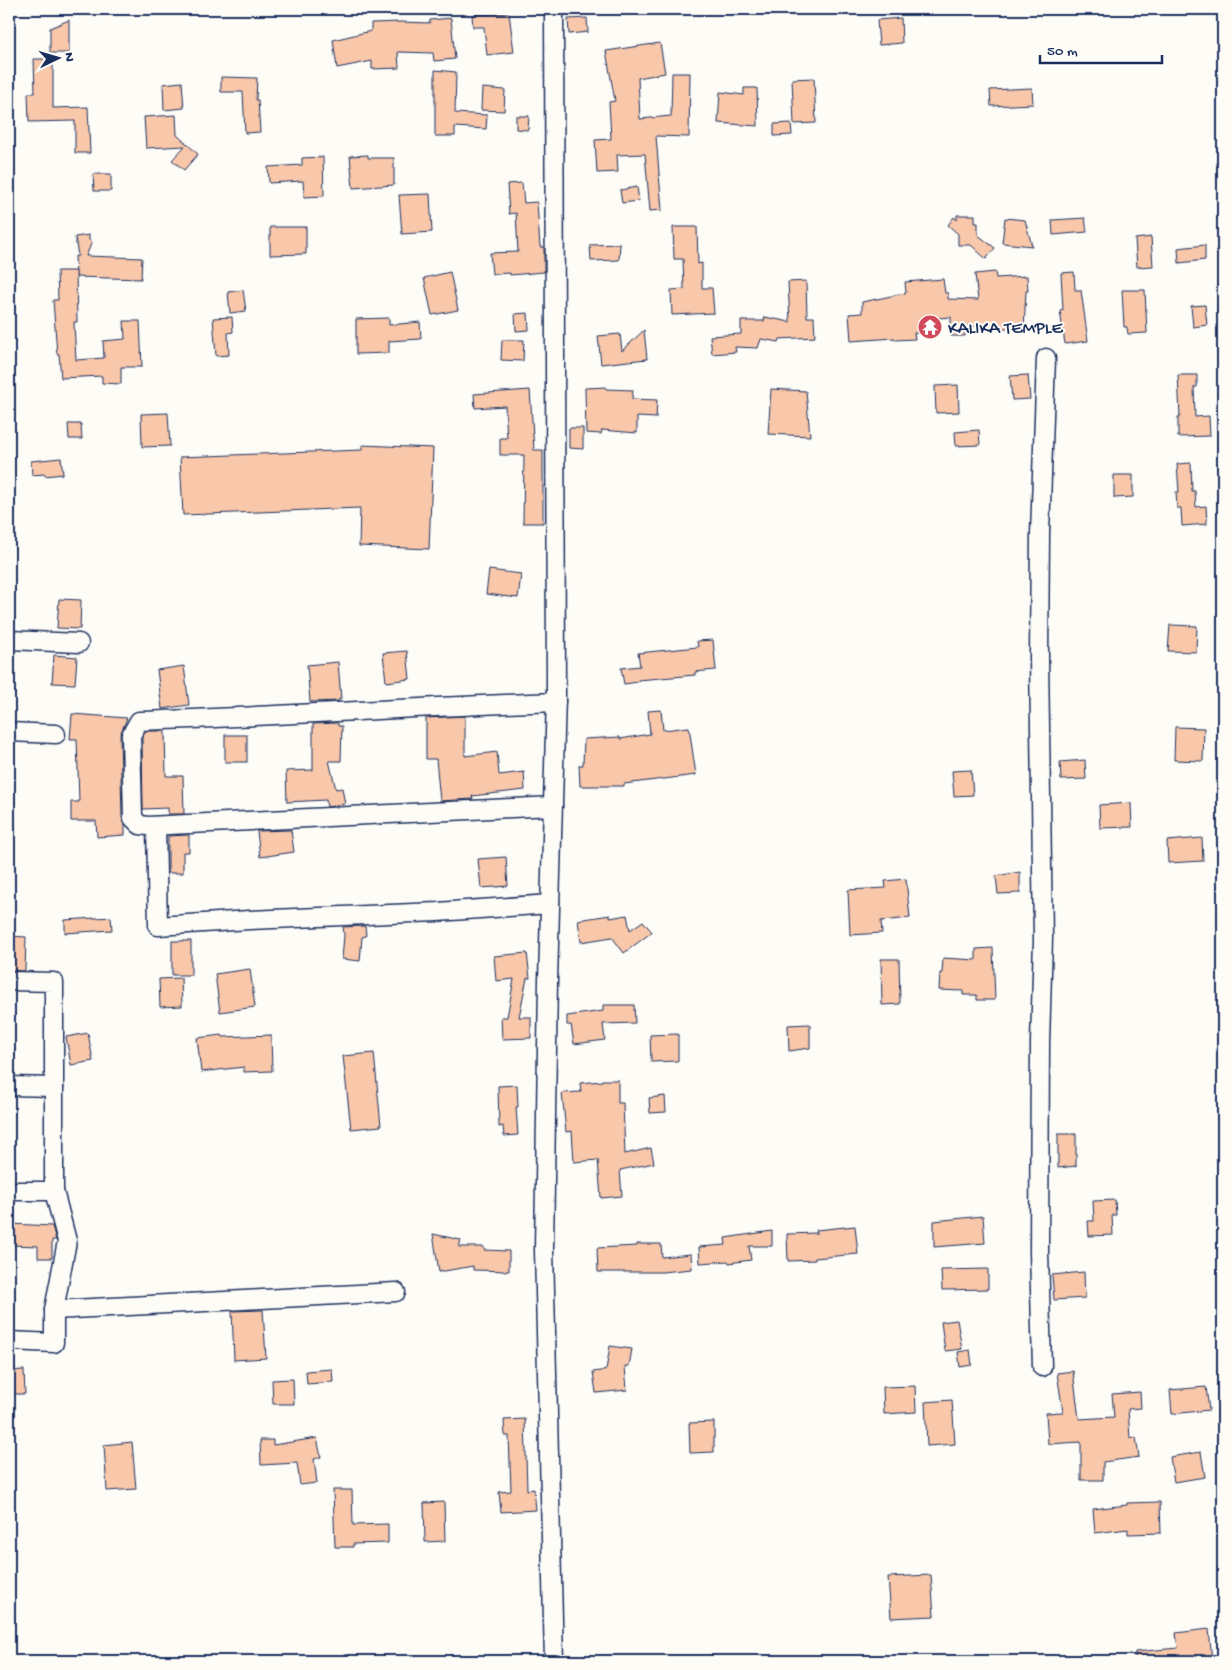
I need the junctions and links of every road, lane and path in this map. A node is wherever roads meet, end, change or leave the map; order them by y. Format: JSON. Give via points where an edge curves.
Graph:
{"nodes":[{"id":1,"x":554,"y":9,"type":"edge"},
{"id":2,"x":1046,"y":358,"type":"dead end"},
{"id":3,"x":9,"y":640,"type":"edge"},
{"id":4,"x":78,"y":643,"type":"dead end"},
{"id":5,"x":556,"y":702,"type":"junction"},
{"id":6,"x":9,"y":732,"type":"edge"},
{"id":7,"x":56,"y":734,"type":"dead end"},
{"id":8,"x":553,"y":806,"type":"junction"},
{"id":9,"x":156,"y":826,"type":"junction"},
{"id":10,"x":550,"y":904,"type":"junction"},
{"id":11,"x":9,"y":981,"type":"edge"},
{"id":12,"x":9,"y":1086,"type":"edge"},
{"id":13,"x":54,"y":1087,"type":"junction"},
{"id":14,"x":9,"y":1191,"type":"edge"},
{"id":15,"x":54,"y":1191,"type":"junction"},
{"id":16,"x":396,"y":1292,"type":"dead end"},
{"id":17,"x":54,"y":1310,"type":"junction"},
{"id":18,"x":9,"y":1340,"type":"edge"},
{"id":19,"x":1042,"y":1367,"type":"dead end"},
{"id":20,"x":554,"y":1661,"type":"edge"}],
"edges":[{"from":1,"to":5,"type":"street"},
{"from":2,"to":19,"type":"street","via":[[1039,681],[1043,938],[1039,1251]]},
{"from":3,"to":4,"type":"street"},
{"from":5,"to":8,"type":"street"},
{"from":5,"to":9,"type":"street","via":[[138,721],[131,735],[133,818],[140,825]]},
{"from":6,"to":7,"type":"street"},
{"from":8,"to":9,"type":"street"},
{"from":8,"to":10,"type":"street"},
{"from":9,"to":10,"type":"street","via":[[158,926]]},
{"from":10,"to":20,"type":"street","via":[[544,1250]]},
{"from":11,"to":13,"type":"street","via":[[54,982]]},
{"from":12,"to":13,"type":"street"},
{"from":13,"to":15,"type":"street"},
{"from":14,"to":15,"type":"street"},
{"from":15,"to":17,"type":"street","via":[[66,1241]]},
{"from":16,"to":17,"type":"street"},
{"from":17,"to":18,"type":"street","via":[[54,1343]]}]}
